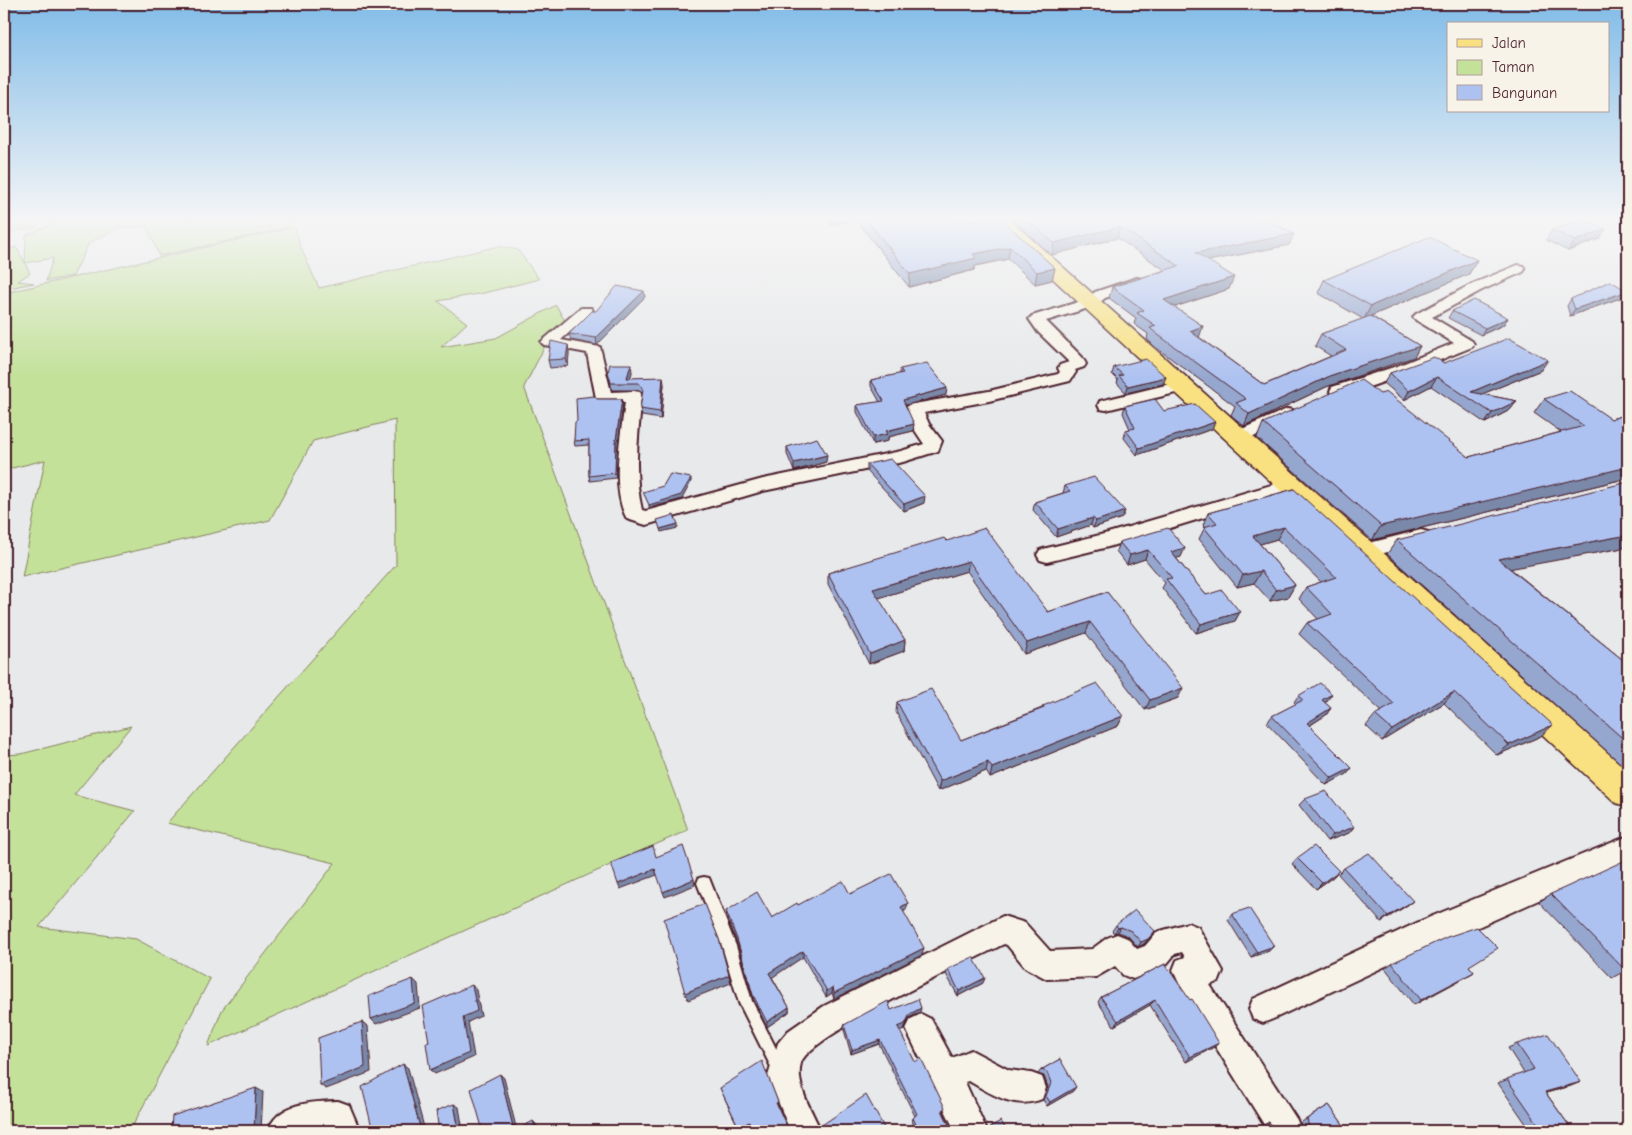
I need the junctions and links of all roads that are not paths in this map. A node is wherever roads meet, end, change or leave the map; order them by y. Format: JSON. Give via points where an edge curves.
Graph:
{"nodes":[{"id":1,"x":1056,"y":272,"type":"edge"},
{"id":2,"x":1512,"y":272,"type":"edge"},
{"id":3,"x":1147,"y":278,"type":"edge"},
{"id":4,"x":1090,"y":303,"type":"junction"},
{"id":5,"x":586,"y":312,"type":"dead end"},
{"id":6,"x":1182,"y":386,"type":"junction"},
{"id":7,"x":1326,"y":396,"type":"edge"},
{"id":8,"x":1106,"y":405,"type":"dead end"},
{"id":9,"x":1298,"y":410,"type":"edge"},
{"id":10,"x":1239,"y":437,"type":"junction"},
{"id":11,"x":1292,"y":485,"type":"junction"},
{"id":12,"x":1440,"y":532,"type":"edge"},
{"id":13,"x":1364,"y":551,"type":"junction"},
{"id":14,"x":1047,"y":555,"type":"dead end"},
{"id":15,"x":1628,"y":792,"type":"edge"},
{"id":16,"x":1628,"y":848,"type":"edge"},
{"id":17,"x":704,"y":883,"type":"dead end"},
{"id":18,"x":1263,"y":1009,"type":"dead end"},
{"id":19,"x":921,"y":1028,"type":"dead end"},
{"id":20,"x":946,"y":1075,"type":"junction"},
{"id":21,"x":783,"y":1076,"type":"junction"},
{"id":22,"x":1031,"y":1088,"type":"dead end"},
{"id":23,"x":283,"y":1131,"type":"edge"},
{"id":24,"x":345,"y":1131,"type":"edge"},
{"id":25,"x":805,"y":1131,"type":"edge"},
{"id":26,"x":971,"y":1131,"type":"edge"},
{"id":27,"x":1286,"y":1131,"type":"edge"}],
"edges":[{"from":1,"to":4,"type":"main road"},
{"from":2,"to":7,"type":"street","via":[[1421,317],[1466,344]]},
{"from":3,"to":4,"type":"street","via":[[1100,295]]},
{"from":4,"to":5,"type":"street","via":[[1038,319],[1043,329],[1078,364],[1066,368],[1068,372],[1064,378],[914,410],[933,441],[932,447],[763,485],[646,518],[634,514],[628,493],[634,396],[604,398],[594,350],[549,342]]},
{"from":4,"to":6,"type":"main road"},
{"from":6,"to":8,"type":"street"},
{"from":6,"to":10,"type":"main road"},
{"from":9,"to":10,"type":"street"},
{"from":10,"to":11,"type":"main road"},
{"from":11,"to":13,"type":"main road"},
{"from":11,"to":14,"type":"street"},
{"from":12,"to":13,"type":"street"},
{"from":13,"to":15,"type":"main road"},
{"from":16,"to":18,"type":"street","via":[[1433,930]]},
{"from":17,"to":21,"type":"lane","via":[[729,946],[746,1003]]},
{"from":19,"to":20,"type":"street"},
{"from":20,"to":22,"type":"street","via":[[971,1065],[1005,1085]]},
{"from":20,"to":26,"type":"street"},
{"from":21,"to":25,"type":"street"},
{"from":21,"to":27,"type":"street","via":[[788,1053],[798,1041],[834,1016],[1003,930],[1015,933],[1040,962],[1054,966],[1096,963],[1117,948],[1133,965],[1155,956],[1167,942],[1188,937],[1209,971],[1187,970],[1196,989]]},
{"from":23,"to":24,"type":"street","via":[[303,1118],[338,1116]]}]}
